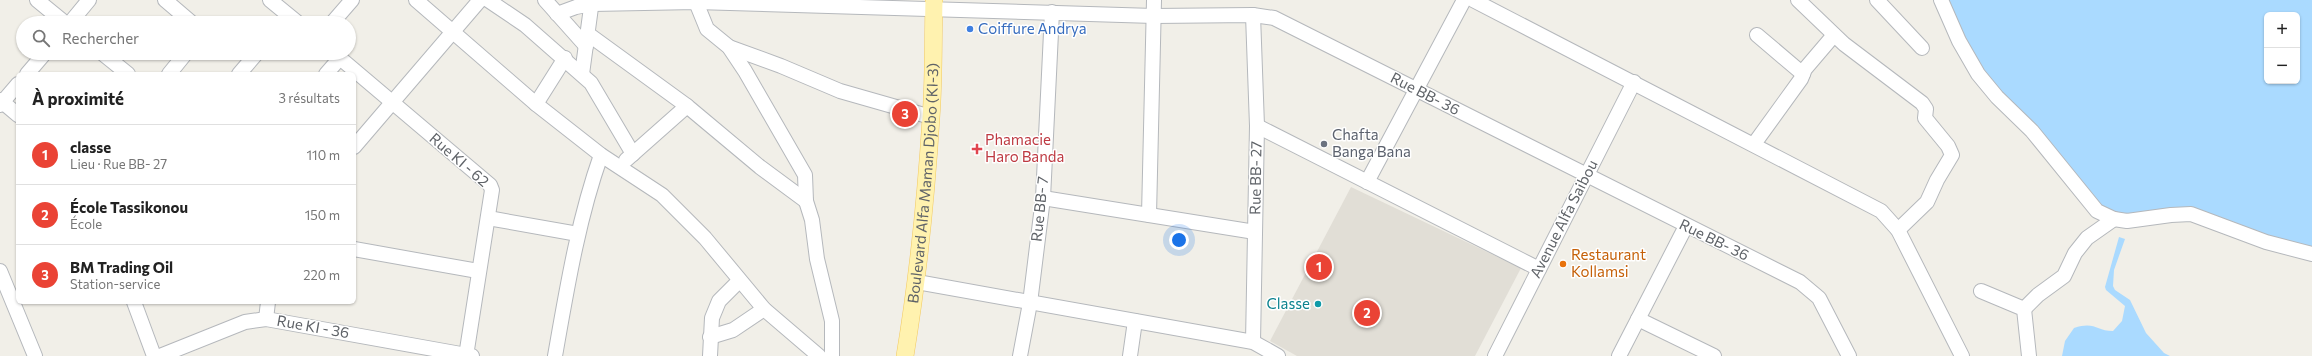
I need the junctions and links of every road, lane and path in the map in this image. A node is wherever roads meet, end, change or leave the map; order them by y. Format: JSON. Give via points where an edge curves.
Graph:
{"nodes":[{"id":1,"x":37,"y":0,"type":"edge"},
{"id":2,"x":89,"y":0,"type":"edge"},
{"id":3,"x":165,"y":0,"type":"edge"},
{"id":4,"x":270,"y":0,"type":"edge"},
{"id":5,"x":352,"y":0,"type":"edge"},
{"id":6,"x":416,"y":0,"type":"edge"},
{"id":7,"x":480,"y":0,"type":"edge"},
{"id":8,"x":488,"y":0,"type":"edge"},
{"id":9,"x":545,"y":0,"type":"edge"},
{"id":10,"x":1154,"y":0,"type":"edge"},
{"id":11,"x":1464,"y":0,"type":"edge"},
{"id":12,"x":1473,"y":0,"type":"edge"},
{"id":13,"x":1798,"y":0,"type":"edge"},
{"id":14,"x":1877,"y":0,"type":"edge"},
{"id":15,"x":1941,"y":0,"type":"edge"},
{"id":16,"x":592,"y":2,"type":"edge"},
{"id":17,"x":696,"y":2,"type":"junction"},
{"id":18,"x":822,"y":3,"type":"edge"},
{"id":19,"x":934,"y":5,"type":"edge"},
{"id":20,"x":1052,"y":12,"type":"junction"},
{"id":21,"x":557,"y":14,"type":"junction"},
{"id":22,"x":1253,"y":15,"type":"junction"},
{"id":23,"x":56,"y":16,"type":"edge"},
{"id":24,"x":76,"y":16,"type":"edge"},
{"id":25,"x":184,"y":16,"type":"edge"},
{"id":26,"x":285,"y":16,"type":"edge"},
{"id":27,"x":338,"y":16,"type":"edge"},
{"id":28,"x":1154,"y":16,"type":"junction"},
{"id":29,"x":453,"y":32,"type":"junction"},
{"id":30,"x":1757,"y":35,"type":"dead end"},
{"id":31,"x":1834,"y":35,"type":"junction"},
{"id":32,"x":587,"y":40,"type":"junction"},
{"id":33,"x":728,"y":47,"type":"junction"},
{"id":34,"x":1922,"y":48,"type":"dead end"},
{"id":35,"x":565,"y":58,"type":"junction"},
{"id":36,"x":39,"y":60,"type":"edge"},
{"id":37,"x":111,"y":60,"type":"edge"},
{"id":38,"x":180,"y":60,"type":"edge"},
{"id":39,"x":250,"y":60,"type":"edge"},
{"id":40,"x":335,"y":60,"type":"edge"},
{"id":41,"x":342,"y":60,"type":"edge"},
{"id":42,"x":29,"y":72,"type":"edge"},
{"id":43,"x":126,"y":72,"type":"edge"},
{"id":44,"x":171,"y":72,"type":"edge"},
{"id":45,"x":241,"y":72,"type":"edge"},
{"id":46,"x":327,"y":72,"type":"edge"},
{"id":47,"x":582,"y":74,"type":"junction"},
{"id":48,"x":1803,"y":74,"type":"junction"},
{"id":49,"x":1634,"y":82,"type":"junction"},
{"id":50,"x":16,"y":86,"type":"edge"},
{"id":51,"x":1416,"y":90,"type":"junction"},
{"id":52,"x":1,"y":102,"type":"edge"},
{"id":53,"x":392,"y":102,"type":"junction"},
{"id":54,"x":536,"y":104,"type":"junction"},
{"id":55,"x":687,"y":106,"type":"junction"},
{"id":56,"x":16,"y":113,"type":"edge"},
{"id":57,"x":931,"y":117,"type":"junction"},
{"id":58,"x":1256,"y":126,"type":"junction"},
{"id":59,"x":1754,"y":144,"type":"junction"},
{"id":60,"x":356,"y":145,"type":"edge"},
{"id":61,"x":633,"y":154,"type":"junction"},
{"id":62,"x":601,"y":155,"type":"junction"},
{"id":63,"x":617,"y":166,"type":"junction"},
{"id":64,"x":1586,"y":176,"type":"junction"},
{"id":65,"x":1368,"y":182,"type":"junction"},
{"id":66,"x":1043,"y":198,"type":"junction"},
{"id":67,"x":806,"y":201,"type":"junction"},
{"id":68,"x":1149,"y":215,"type":"junction"},
{"id":69,"x":488,"y":218,"type":"junction"},
{"id":70,"x":2114,"y":219,"type":"junction"},
{"id":71,"x":1686,"y":226,"type":"junction"},
{"id":72,"x":1898,"y":230,"type":"junction"},
{"id":73,"x":1255,"y":232,"type":"junction"},
{"id":74,"x":578,"y":234,"type":"junction"},
{"id":75,"x":356,"y":249,"type":"edge"},
{"id":76,"x":2312,"y":254,"type":"edge"},
{"id":77,"x":1539,"y":269,"type":"junction"},
{"id":78,"x":0,"y":271,"type":"edge"},
{"id":79,"x":478,"y":271,"type":"junction"},
{"id":80,"x":739,"y":281,"type":"junction"},
{"id":81,"x":917,"y":282,"type":"junction"},
{"id":82,"x":1981,"y":291,"type":"dead end"},
{"id":83,"x":1030,"y":303,"type":"junction"},
{"id":84,"x":135,"y":304,"type":"edge"},
{"id":85,"x":268,"y":304,"type":"edge"},
{"id":86,"x":764,"y":309,"type":"junction"},
{"id":87,"x":2024,"y":309,"type":"junction"},
{"id":88,"x":266,"y":319,"type":"junction"},
{"id":89,"x":1638,"y":320,"type":"junction"},
{"id":90,"x":1136,"y":321,"type":"junction"},
{"id":91,"x":710,"y":337,"type":"junction"},
{"id":92,"x":1253,"y":342,"type":"junction"},
{"id":93,"x":35,"y":356,"type":"edge"},
{"id":94,"x":154,"y":356,"type":"edge"},
{"id":95,"x":160,"y":356,"type":"edge"},
{"id":96,"x":468,"y":356,"type":"edge"},
{"id":97,"x":555,"y":356,"type":"edge"},
{"id":98,"x":710,"y":356,"type":"edge"},
{"id":99,"x":819,"y":356,"type":"edge"},
{"id":100,"x":832,"y":356,"type":"edge"},
{"id":101,"x":905,"y":356,"type":"edge"},
{"id":102,"x":1020,"y":356,"type":"edge"},
{"id":103,"x":1130,"y":356,"type":"edge"},
{"id":104,"x":1278,"y":356,"type":"edge"},
{"id":105,"x":1495,"y":356,"type":"edge"},
{"id":106,"x":1619,"y":356,"type":"edge"},
{"id":107,"x":1714,"y":356,"type":"edge"},
{"id":108,"x":1849,"y":356,"type":"edge"},
{"id":109,"x":1962,"y":356,"type":"edge"},
{"id":110,"x":2030,"y":356,"type":"edge"}],
"edges":[{"from":1,"to":23,"type":"street"},
{"from":2,"to":24,"type":"street"},
{"from":3,"to":25,"type":"street"},
{"from":4,"to":26,"type":"street"},
{"from":5,"to":27,"type":"street"},
{"from":6,"to":29,"type":"street"},
{"from":7,"to":29,"type":"street"},
{"from":8,"to":35,"type":"street","via":[[525,25]]},
{"from":9,"to":21,"type":"street"},
{"from":10,"to":28,"type":"street"},
{"from":11,"to":51,"type":"street"},
{"from":12,"to":49,"type":"street"},
{"from":13,"to":31,"type":"street"},
{"from":14,"to":34,"type":"street"},
{"from":15,"to":70,"type":"street","via":[[1959,41],[1978,74],[1997,97],[2032,131],[2097,211]]},
{"from":16,"to":17,"type":"street","name":"Rue BB- 36"},
{"from":16,"to":21,"type":"street","name":"Rue BB- 36"},
{"from":16,"to":32,"type":"street"},
{"from":17,"to":18,"type":"street","name":"Rue BB- 36"},
{"from":17,"to":33,"type":"street","via":[[707,29]]},
{"from":18,"to":19,"type":"street","name":"Rue BB- 36"},
{"from":19,"to":20,"type":"street","name":"Rue BB- 36"},
{"from":19,"to":57,"type":"main road","name":"Boulevard Alfa Maman Djobo (KI-3)"},
{"from":20,"to":28,"type":"street","name":"Rue BB- 36"},
{"from":20,"to":66,"type":"street","name":"Rue BB- 7"},
{"from":21,"to":32,"type":"street"},
{"from":22,"to":28,"type":"street","name":"Rue BB- 36"},
{"from":22,"to":51,"type":"street","name":"Rue BB- 36","via":[[1285,22]]},
{"from":22,"to":58,"type":"street","name":"Rue BB- 27"},
{"from":28,"to":68,"type":"street"},
{"from":29,"to":53,"type":"street"},
{"from":29,"to":54,"type":"street"},
{"from":30,"to":48,"type":"street"},
{"from":31,"to":48,"type":"street","via":[[1805,68]]},
{"from":31,"to":72,"type":"street","via":[[1922,103],[1926,109],[1925,118],[1948,146],[1952,155],[1927,202]]},
{"from":32,"to":47,"type":"street"},
{"from":32,"to":55,"type":"street"},
{"from":33,"to":57,"type":"street","via":[[840,91]]},
{"from":33,"to":67,"type":"street","via":[[805,175]]},
{"from":35,"to":47,"type":"street"},
{"from":35,"to":54,"type":"street"},
{"from":36,"to":42,"type":"street"},
{"from":37,"to":43,"type":"street"},
{"from":38,"to":44,"type":"street"},
{"from":39,"to":45,"type":"street"},
{"from":40,"to":46,"type":"street"},
{"from":41,"to":53,"type":"street","name":"Rue KI - 62"},
{"from":47,"to":61,"type":"street","via":[[593,86]]},
{"from":48,"to":59,"type":"street"},
{"from":49,"to":59,"type":"street"},
{"from":49,"to":64,"type":"street","name":"Avenue Alfa Saibou"},
{"from":50,"to":52,"type":"street"},
{"from":51,"to":64,"type":"street","name":"Rue BB- 36"},
{"from":51,"to":65,"type":"street"},
{"from":52,"to":56,"type":"street"},
{"from":53,"to":60,"type":"street"},
{"from":53,"to":69,"type":"street","name":"Rue KI - 62","via":[[490,186],[493,193]]},
{"from":54,"to":62,"type":"street"},
{"from":55,"to":61,"type":"street"},
{"from":55,"to":67,"type":"street","via":[[760,167]]},
{"from":57,"to":81,"type":"main road","name":"Boulevard Alfa Maman Djobo (KI-3)"},
{"from":58,"to":65,"type":"street"},
{"from":58,"to":73,"type":"street","name":"Rue BB- 27"},
{"from":59,"to":72,"type":"street","via":[[1871,204]]},
{"from":61,"to":63,"type":"street"},
{"from":62,"to":63,"type":"street"},
{"from":62,"to":74,"type":"street"},
{"from":63,"to":80,"type":"street","via":[[662,195],[704,238]]},
{"from":64,"to":71,"type":"street","name":"Rue BB- 36"},
{"from":64,"to":77,"type":"street","name":"Avenue Alfa Saibou"},
{"from":65,"to":77,"type":"street"},
{"from":66,"to":68,"type":"street"},
{"from":66,"to":83,"type":"street","name":"Rue BB- 7"},
{"from":67,"to":100,"type":"street","via":[[832,321]]},
{"from":68,"to":73,"type":"street"},
{"from":69,"to":74,"type":"street"},
{"from":69,"to":79,"type":"street","name":"Rue KI - 62"},
{"from":70,"to":76,"type":"street","via":[[2127,222],[2191,214],[2266,242]]},
{"from":70,"to":87,"type":"street","via":[[2087,238],[2075,253],[2064,276]]},
{"from":71,"to":89,"type":"street"},
{"from":71,"to":108,"type":"street","name":"Rue BB- 36","via":[[1810,288],[1819,298]]},
{"from":72,"to":109,"type":"street"},
{"from":73,"to":92,"type":"street","name":"Rue BB- 27"},
{"from":74,"to":97,"type":"street"},
{"from":75,"to":79,"type":"street"},
{"from":77,"to":105,"type":"street","name":"Avenue Alfa Saibou"},
{"from":78,"to":93,"type":"street"},
{"from":79,"to":96,"type":"street","name":"Rue KI - 62"},
{"from":80,"to":86,"type":"street"},
{"from":80,"to":91,"type":"street","via":[[719,301],[712,318]]},
{"from":81,"to":83,"type":"street"},
{"from":81,"to":101,"type":"main road","name":"Boulevard Alfa Maman Djobo (KI-3)"},
{"from":82,"to":87,"type":"street"},
{"from":83,"to":90,"type":"street"},
{"from":83,"to":102,"type":"street","name":"Rue BB- 7"},
{"from":84,"to":94,"type":"street"},
{"from":85,"to":88,"type":"street"},
{"from":86,"to":91,"type":"street","via":[[732,330]]},
{"from":86,"to":99,"type":"street"},
{"from":87,"to":110,"type":"street"},
{"from":88,"to":95,"type":"street","name":"Rue KI - 36","via":[[245,322]]},
{"from":88,"to":96,"type":"street","name":"Rue KI - 36"},
{"from":89,"to":106,"type":"street"},
{"from":89,"to":107,"type":"street"},
{"from":90,"to":92,"type":"street"},
{"from":90,"to":103,"type":"street"},
{"from":91,"to":98,"type":"street"},
{"from":92,"to":104,"type":"street"}]}
